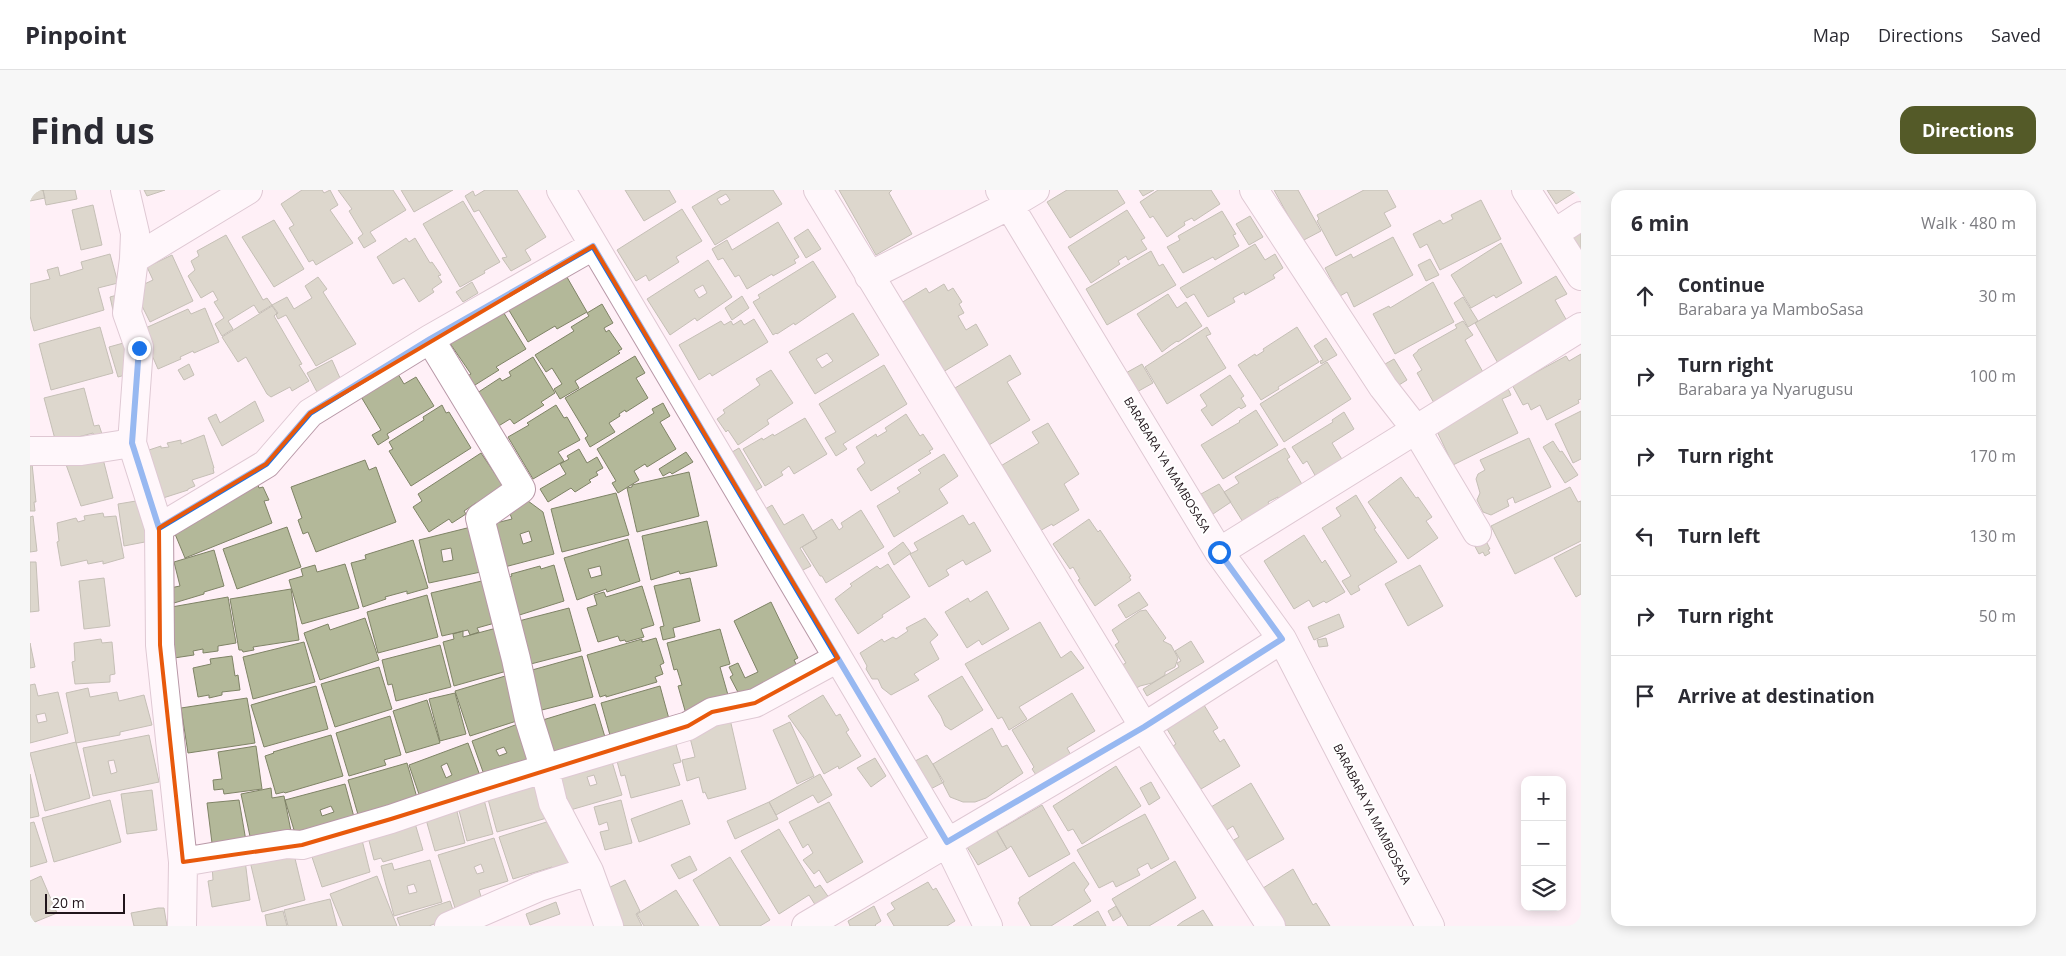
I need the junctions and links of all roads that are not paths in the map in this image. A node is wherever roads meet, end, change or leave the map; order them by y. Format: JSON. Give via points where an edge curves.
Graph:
{"nodes":[{"id":1,"x":125,"y":190,"type":"edge"},
{"id":2,"x":248,"y":190,"type":"edge"},
{"id":3,"x":561,"y":190,"type":"edge"},
{"id":4,"x":818,"y":190,"type":"edge"},
{"id":5,"x":1035,"y":190,"type":"edge"},
{"id":6,"x":1254,"y":190,"type":"edge"},
{"id":7,"x":1526,"y":190,"type":"edge"},
{"id":8,"x":1005,"y":198,"type":"edge"},
{"id":9,"x":1581,"y":216,"type":"edge"},
{"id":10,"x":1555,"y":233,"type":"junction"},
{"id":11,"x":593,"y":246,"type":"junction"},
{"id":12,"x":134,"y":259,"type":"junction"},
{"id":13,"x":869,"y":276,"type":"junction"},
{"id":14,"x":1581,"y":276,"type":"edge"},
{"id":15,"x":1581,"y":327,"type":"edge"},
{"id":16,"x":430,"y":339,"type":"junction"},
{"id":17,"x":1415,"y":428,"type":"junction"},
{"id":18,"x":132,"y":443,"type":"junction"},
{"id":19,"x":30,"y":451,"type":"edge"},
{"id":20,"x":159,"y":528,"type":"junction"},
{"id":21,"x":1477,"y":532,"type":"dead end"},
{"id":22,"x":1219,"y":552,"type":"junction"},
{"id":23,"x":1282,"y":639,"type":"junction"},
{"id":24,"x":838,"y":658,"type":"junction"},
{"id":25,"x":1144,"y":727,"type":"junction"},
{"id":26,"x":545,"y":770,"type":"junction"},
{"id":27,"x":947,"y":842,"type":"junction"},
{"id":28,"x":183,"y":862,"type":"junction"},
{"id":29,"x":589,"y":871,"type":"junction"},
{"id":30,"x":182,"y":926,"type":"edge"},
{"id":31,"x":449,"y":926,"type":"edge"},
{"id":32,"x":609,"y":926,"type":"edge"},
{"id":33,"x":806,"y":926,"type":"edge"},
{"id":34,"x":988,"y":926,"type":"edge"},
{"id":35,"x":1271,"y":926,"type":"edge"},
{"id":36,"x":1430,"y":926,"type":"edge"}],
"edges":[{"from":1,"to":12,"type":"street","via":[[136,233]]},
{"from":2,"to":12,"type":"street"},
{"from":3,"to":11,"type":"street"},
{"from":4,"to":13,"type":"street"},
{"from":5,"to":8,"type":"street"},
{"from":6,"to":17,"type":"street","via":[[1383,387]]},
{"from":7,"to":10,"type":"street"},
{"from":8,"to":13,"type":"street"},
{"from":8,"to":22,"type":"street","name":"BARABARA YA MAMBOSASA"},
{"from":9,"to":10,"type":"street"},
{"from":10,"to":14,"type":"street"},
{"from":11,"to":16,"type":"street"},
{"from":11,"to":24,"type":"street"},
{"from":12,"to":18,"type":"street","via":[[127,313],[139,348]]},
{"from":13,"to":25,"type":"street"},
{"from":15,"to":17,"type":"street"},
{"from":16,"to":20,"type":"street","via":[[310,413],[266,464]]},
{"from":16,"to":26,"type":"street","via":[[521,489],[480,518],[529,719]]},
{"from":17,"to":21,"type":"street"},
{"from":17,"to":22,"type":"street"},
{"from":18,"to":19,"type":"street","via":[[81,451]]},
{"from":18,"to":20,"type":"street"},
{"from":20,"to":28,"type":"street","via":[[160,645]]},
{"from":22,"to":23,"type":"street","name":"BARABARA YA MAMBOSASA"},
{"from":23,"to":25,"type":"street"},
{"from":23,"to":36,"type":"street","name":"BARABARA YA MAMBOSASA"},
{"from":24,"to":26,"type":"street","via":[[755,703],[712,712],[688,726]]},
{"from":24,"to":27,"type":"street"},
{"from":25,"to":27,"type":"street"},
{"from":25,"to":35,"type":"street"},
{"from":26,"to":28,"type":"street","via":[[302,846],[287,844]]},
{"from":26,"to":29,"type":"street","via":[[553,804]]},
{"from":27,"to":33,"type":"street"},
{"from":27,"to":34,"type":"street"},
{"from":28,"to":30,"type":"street"},
{"from":29,"to":31,"type":"street","via":[[539,887]]},
{"from":29,"to":32,"type":"street"}]}
